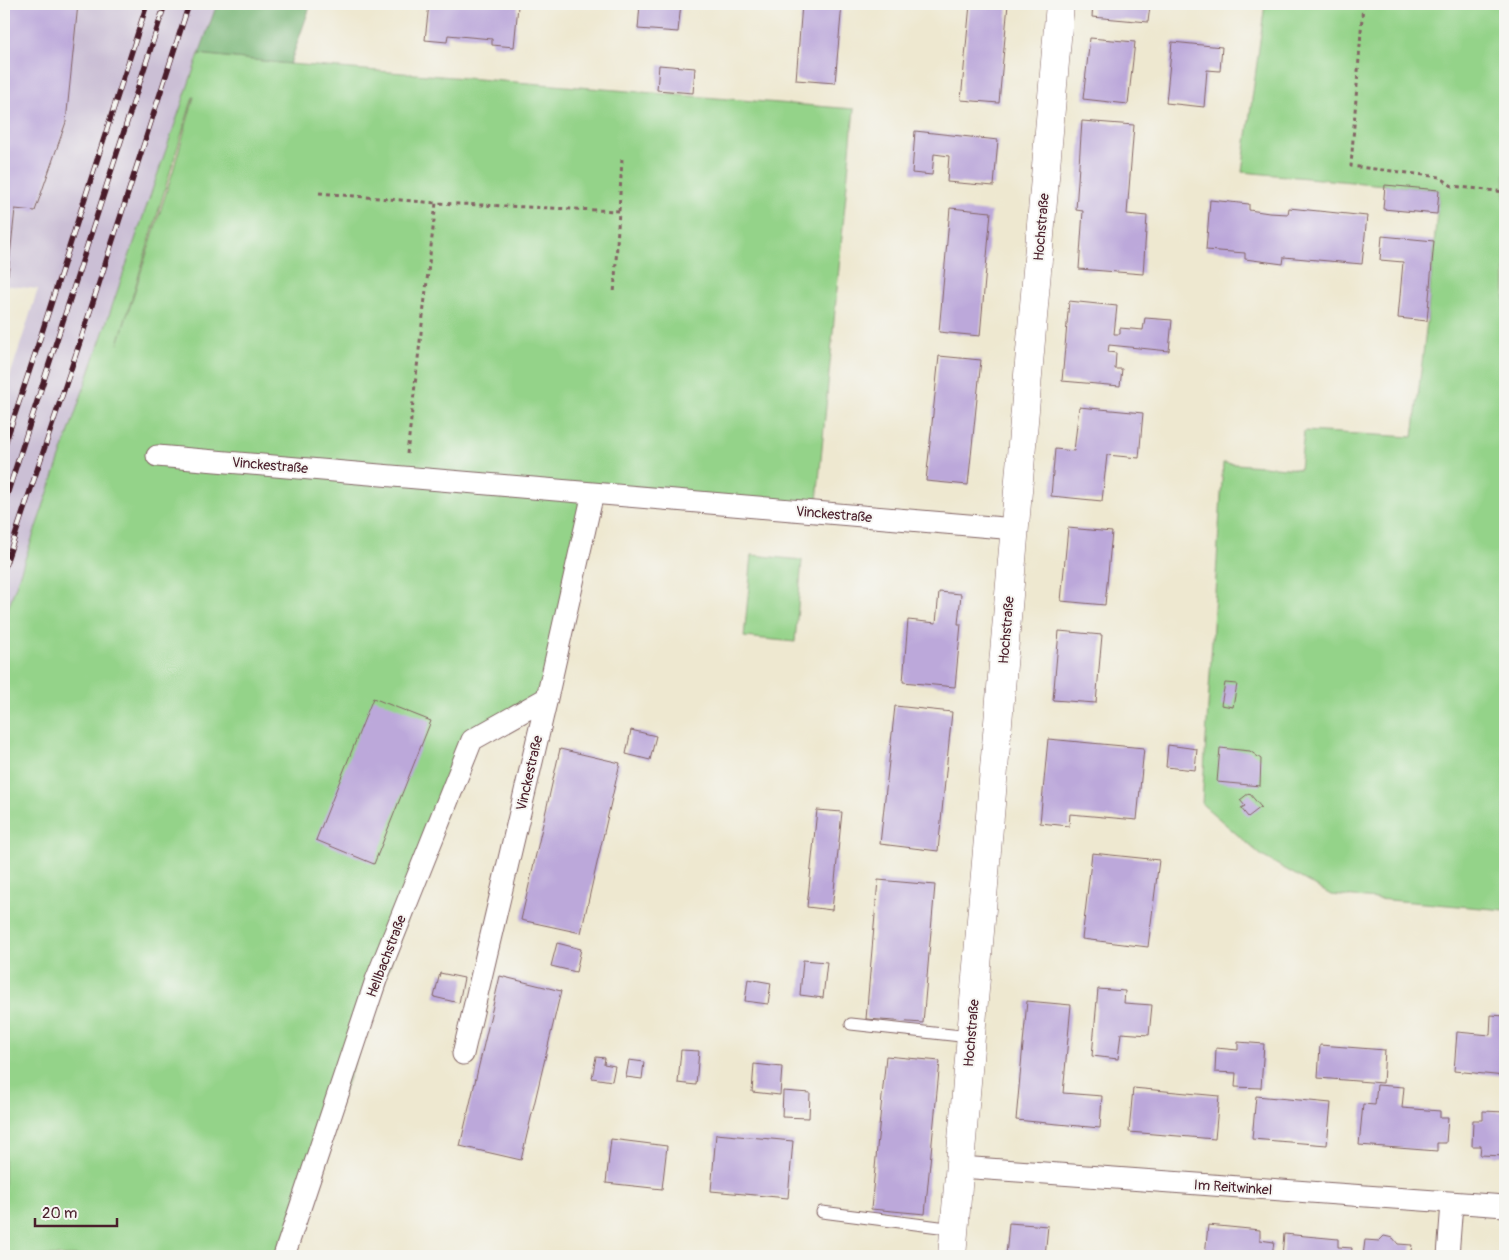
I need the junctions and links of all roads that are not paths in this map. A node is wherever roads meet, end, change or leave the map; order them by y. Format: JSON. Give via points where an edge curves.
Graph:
{"nodes":[{"id":1,"x":1060,"y":4,"type":"edge"},
{"id":2,"x":157,"y":456,"type":"dead end"},
{"id":3,"x":593,"y":493,"type":"junction"},
{"id":4,"x":1015,"y":529,"type":"junction"},
{"id":5,"x":547,"y":698,"type":"junction"},
{"id":6,"x":852,"y":1024,"type":"dead end"},
{"id":7,"x":970,"y":1038,"type":"junction"},
{"id":8,"x":463,"y":1054,"type":"dead end"},
{"id":9,"x":960,"y":1167,"type":"junction"},
{"id":10,"x":1452,"y":1203,"type":"junction"},
{"id":11,"x":1505,"y":1206,"type":"edge"},
{"id":12,"x":822,"y":1212,"type":"dead end"},
{"id":13,"x":955,"y":1229,"type":"junction"},
{"id":14,"x":284,"y":1256,"type":"edge"},
{"id":15,"x":952,"y":1256,"type":"edge"},
{"id":16,"x":1448,"y":1256,"type":"edge"}],
"edges":[{"from":1,"to":4,"type":"street","name":"Hochstraße"},
{"from":2,"to":3,"type":"street","name":"Vinckestraße"},
{"from":3,"to":4,"type":"street","name":"Vinckestraße"},
{"from":3,"to":5,"type":"street","name":"Vinckestraße"},
{"from":4,"to":7,"type":"street","name":"Hochstraße"},
{"from":5,"to":8,"type":"street","name":"Vinckestraße"},
{"from":5,"to":14,"type":"street","name":"Hellbachstraße","via":[[472,740],[376,980]]},
{"from":6,"to":7,"type":"lane"},
{"from":7,"to":9,"type":"street","name":"Hochstraße"},
{"from":9,"to":10,"type":"street","name":"Im Reitwinkel"},
{"from":9,"to":13,"type":"street","name":"Hochstraße"},
{"from":10,"to":11,"type":"street","name":"Im Reitwinkel"},
{"from":10,"to":16,"type":"street"},
{"from":12,"to":13,"type":"lane"},
{"from":13,"to":15,"type":"street","name":"Hochstraße"}]}
